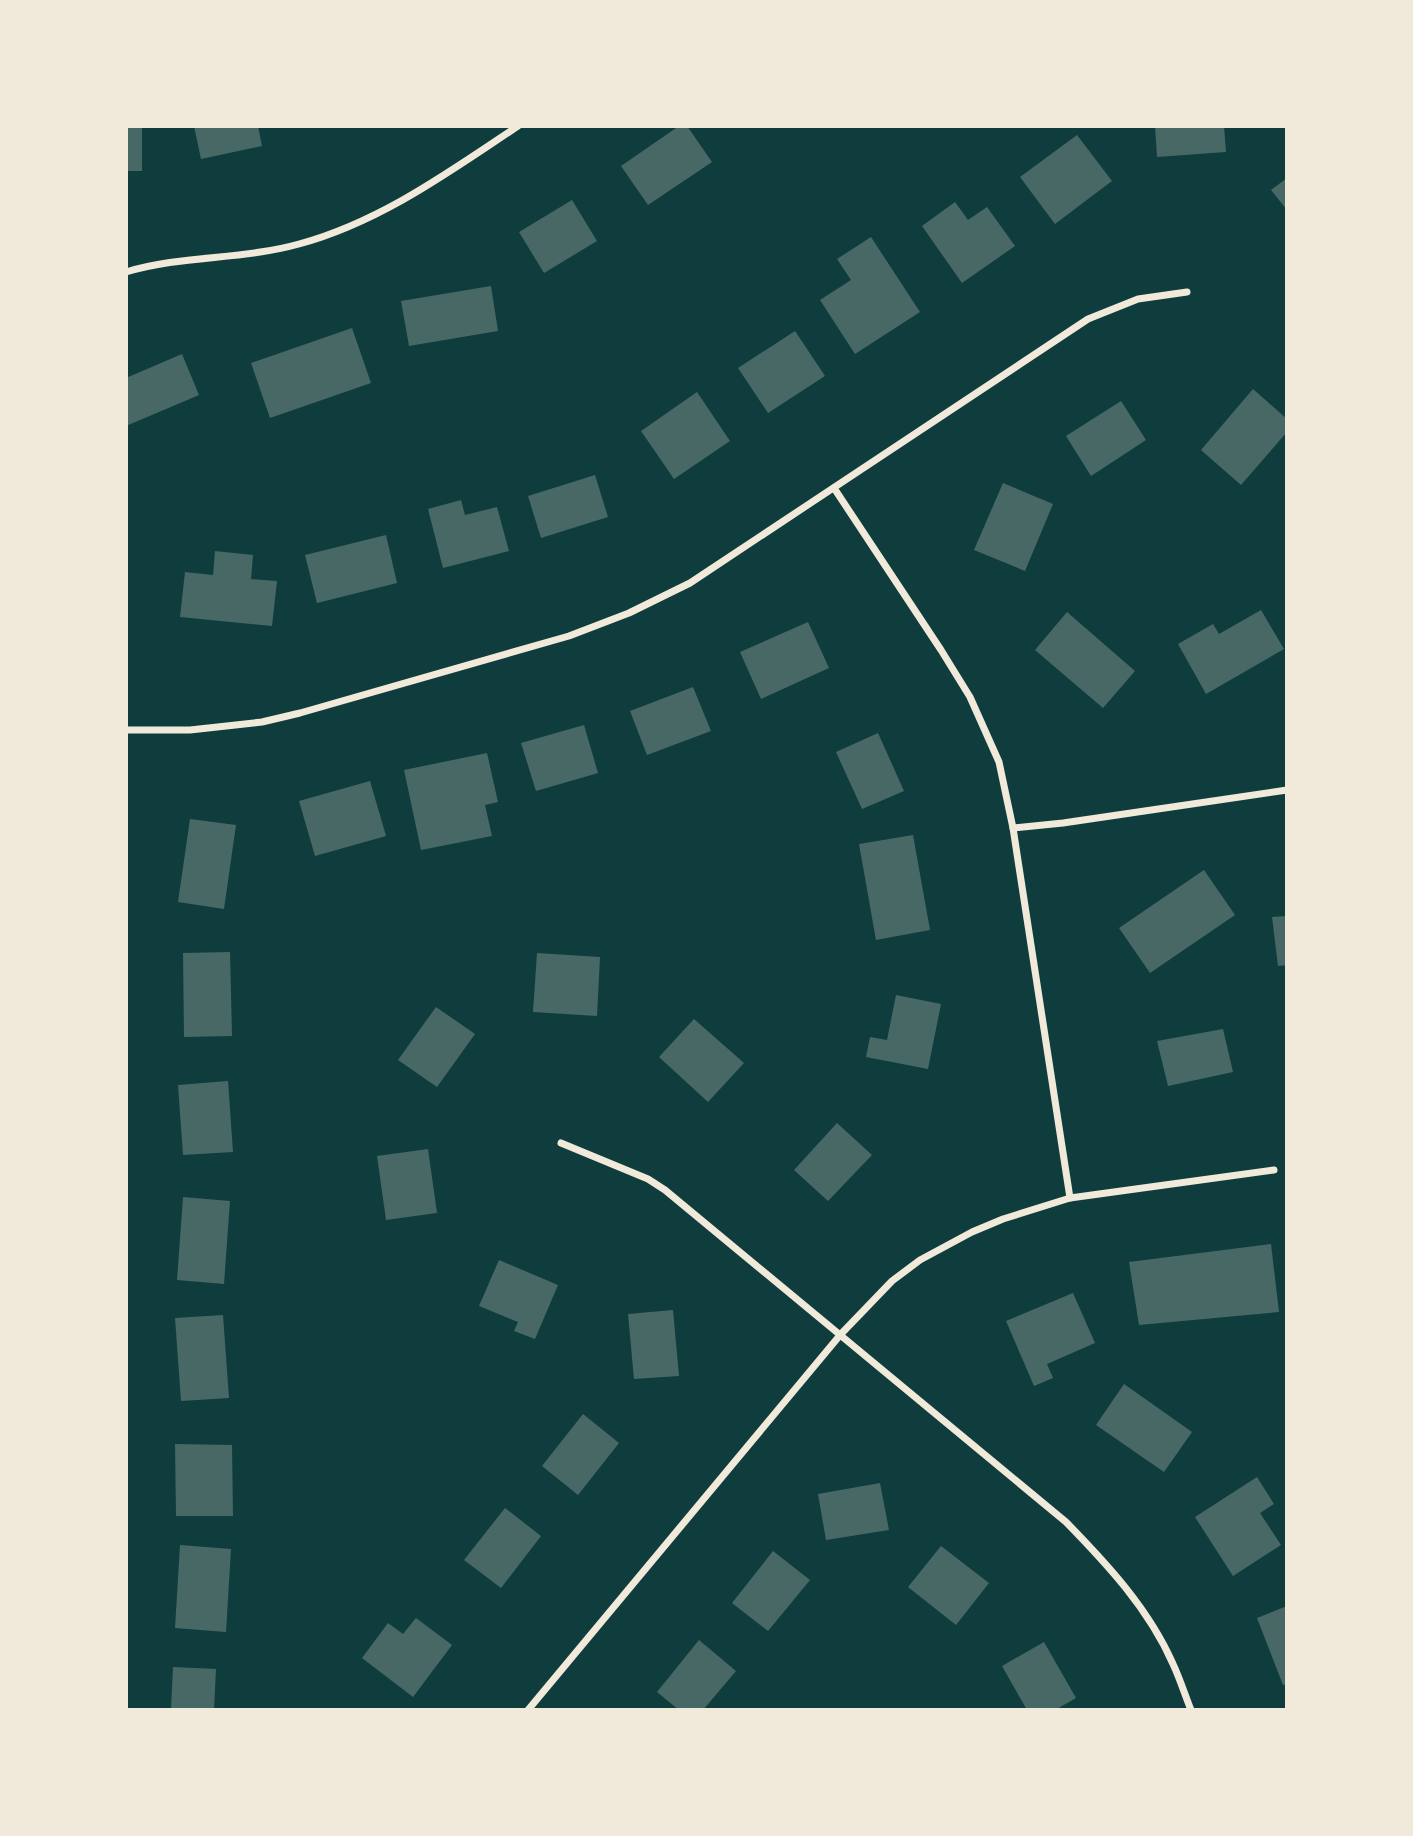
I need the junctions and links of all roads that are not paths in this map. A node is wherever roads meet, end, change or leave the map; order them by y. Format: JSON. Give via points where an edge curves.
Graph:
{"nodes":[{"id":1,"x":518,"y":126,"type":"edge"},
{"id":2,"x":126,"y":272,"type":"edge"},
{"id":3,"x":1187,"y":292,"type":"dead end"},
{"id":4,"x":834,"y":488,"type":"junction"},
{"id":5,"x":126,"y":730,"type":"edge"},
{"id":6,"x":1287,"y":790,"type":"edge"},
{"id":7,"x":1013,"y":828,"type":"junction"},
{"id":8,"x":561,"y":1143,"type":"dead end"},
{"id":9,"x":1274,"y":1170,"type":"dead end"},
{"id":10,"x":1070,"y":1198,"type":"junction"},
{"id":11,"x":841,"y":1334,"type":"junction"},
{"id":12,"x":527,"y":1710,"type":"edge"},
{"id":13,"x":1191,"y":1710,"type":"edge"}],
"edges":[{"from":1,"to":2,"type":"street","via":[[377,215],[336,232],[249,255],[175,261]]},
{"from":3,"to":4,"type":"street","via":[[1138,299],[1087,318]]},
{"from":4,"to":5,"type":"street","via":[[690,583],[569,636],[262,722],[190,730]]},
{"from":4,"to":7,"type":"street","via":[[970,697],[999,762]]},
{"from":6,"to":7,"type":"street"},
{"from":7,"to":10,"type":"street"},
{"from":8,"to":11,"type":"street","via":[[665,1190]]},
{"from":9,"to":10,"type":"street"},
{"from":10,"to":11,"type":"street","via":[[983,1227],[920,1260],[892,1281]]},
{"from":11,"to":12,"type":"street"},
{"from":11,"to":13,"type":"street","via":[[1066,1521],[1108,1566],[1157,1633]]}]}
